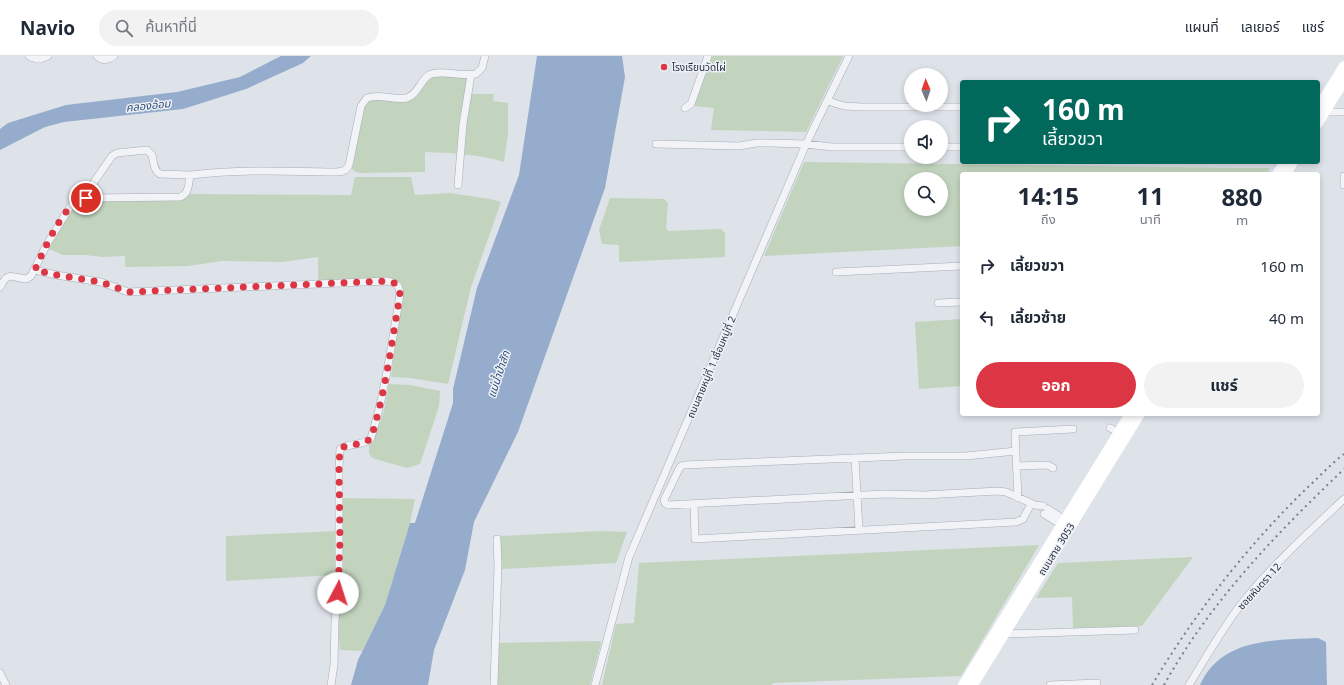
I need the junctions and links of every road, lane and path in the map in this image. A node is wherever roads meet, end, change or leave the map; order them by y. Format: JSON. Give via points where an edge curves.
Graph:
{"nodes":[{"id":1,"x":29,"y":56,"type":"edge"},
{"id":2,"x":48,"y":56,"type":"edge"},
{"id":3,"x":97,"y":56,"type":"edge"},
{"id":4,"x":114,"y":56,"type":"edge"},
{"id":5,"x":485,"y":56,"type":"edge"},
{"id":6,"x":708,"y":56,"type":"edge"},
{"id":7,"x":850,"y":56,"type":"edge"},
{"id":8,"x":1344,"y":66,"type":"edge"},
{"id":9,"x":471,"y":75,"type":"junction"},
{"id":10,"x":1344,"y":81,"type":"edge"},
{"id":11,"x":828,"y":101,"type":"junction"},
{"id":12,"x":960,"y":107,"type":"edge"},
{"id":13,"x":685,"y":108,"type":"dead end"},
{"id":14,"x":1321,"y":110,"type":"edge"},
{"id":15,"x":1344,"y":112,"type":"edge"},
{"id":16,"x":656,"y":144,"type":"dead end"},
{"id":17,"x":806,"y":144,"type":"junction"},
{"id":18,"x":904,"y":147,"type":"edge"},
{"id":19,"x":948,"y":147,"type":"edge"},
{"id":20,"x":960,"y":147,"type":"edge"},
{"id":21,"x":191,"y":175,"type":"junction"},
{"id":22,"x":1344,"y":176,"type":"edge"},
{"id":23,"x":1344,"y":184,"type":"edge"},
{"id":24,"x":458,"y":186,"type":"dead end"},
{"id":25,"x":90,"y":198,"type":"junction"},
{"id":26,"x":960,"y":266,"type":"edge"},
{"id":27,"x":35,"y":270,"type":"junction"},
{"id":28,"x":836,"y":272,"type":"dead end"},
{"id":29,"x":0,"y":287,"type":"edge"},
{"id":30,"x":960,"y":302,"type":"edge"},
{"id":31,"x":938,"y":303,"type":"dead end"},
{"id":32,"x":1128,"y":416,"type":"edge"},
{"id":33,"x":1139,"y":416,"type":"edge"},
{"id":34,"x":1073,"y":429,"type":"dead end"},
{"id":35,"x":1016,"y":451,"type":"junction"},
{"id":36,"x":855,"y":458,"type":"junction"},
{"id":37,"x":1017,"y":466,"type":"junction"},
{"id":38,"x":1052,"y":468,"type":"dead end"},
{"id":39,"x":857,"y":495,"type":"junction"},
{"id":40,"x":1018,"y":498,"type":"junction"},
{"id":41,"x":1344,"y":499,"type":"edge"},
{"id":42,"x":694,"y":504,"type":"junction"},
{"id":43,"x":1033,"y":504,"type":"junction"},
{"id":44,"x":1063,"y":522,"type":"junction"},
{"id":45,"x":859,"y":530,"type":"junction"},
{"id":46,"x":497,"y":539,"type":"dead end"},
{"id":47,"x":1136,"y":630,"type":"dead end"},
{"id":48,"x":1004,"y":634,"type":"junction"},
{"id":49,"x":0,"y":673,"type":"edge"},
{"id":50,"x":1097,"y":683,"type":"dead end"},
{"id":51,"x":6,"y":685,"type":"edge"},
{"id":52,"x":331,"y":685,"type":"edge"},
{"id":53,"x":494,"y":685,"type":"edge"},
{"id":54,"x":595,"y":685,"type":"edge"},
{"id":55,"x":963,"y":685,"type":"edge"},
{"id":56,"x":973,"y":685,"type":"edge"},
{"id":57,"x":1050,"y":685,"type":"edge"},
{"id":58,"x":1189,"y":685,"type":"edge"}],
"edges":[{"from":1,"to":2,"type":"street","via":[[36,59]]},
{"from":3,"to":4,"type":"street","via":[[104,60]]},
{"from":5,"to":9,"type":"street","via":[[482,68]]},
{"from":6,"to":13,"type":"street","via":[[691,104]]},
{"from":7,"to":11,"type":"street","name":"ถนนสายหมู่ที่ 1 เชื่อมหมู่ที่ 2"},
{"from":8,"to":14,"type":"main road"},
{"from":9,"to":21,"type":"street","via":[[432,74],[425,78],[412,96],[367,98],[361,106],[348,168],[345,171],[228,172]]},
{"from":9,"to":24,"type":"street","via":[[463,124]]},
{"from":10,"to":14,"type":"main road"},
{"from":11,"to":12,"type":"street","via":[[844,106],[861,107]]},
{"from":11,"to":17,"type":"street","name":"ถนนสายหมู่ที่ 1 เชื่อมหมู่ที่ 2"},
{"from":14,"to":15,"type":"street"},
{"from":16,"to":17,"type":"street"},
{"from":17,"to":18,"type":"street","via":[[832,147]]},
{"from":17,"to":54,"type":"street","name":"ถนนสายหมู่ที่ 1 เชื่อมหมู่ที่ 2","via":[[629,557]]},
{"from":19,"to":20,"type":"street"},
{"from":21,"to":25,"type":"street","via":[[187,192],[180,197]]},
{"from":21,"to":25,"type":"street","via":[[160,174],[154,169],[152,155],[147,150],[117,153],[112,156],[94,182]]},
{"from":22,"to":23,"type":"street"},
{"from":25,"to":27,"type":"street","via":[[78,200],[70,207],[47,244]]},
{"from":26,"to":28,"type":"street"},
{"from":27,"to":29,"type":"street","via":[[26,279],[8,276]]},
{"from":27,"to":52,"type":"street","via":[[101,282],[128,292],[387,281],[398,286],[399,301],[386,380],[371,438],[367,442],[340,449],[339,580]]},
{"from":30,"to":31,"type":"street"},
{"from":32,"to":44,"type":"main road","name":"ถนนสาย 3053","via":[[1114,430]]},
{"from":33,"to":48,"type":"main road","name":"ถนนสาย 3053"},
{"from":34,"to":35,"type":"street","via":[[1016,432]]},
{"from":35,"to":36,"type":"street","via":[[966,456]]},
{"from":35,"to":37,"type":"street"},
{"from":36,"to":39,"type":"street"},
{"from":36,"to":42,"type":"street","via":[[684,465],[679,469],[664,500],[668,506]]},
{"from":37,"to":38,"type":"street","via":[[1048,465]]},
{"from":37,"to":40,"type":"street"},
{"from":39,"to":40,"type":"street","via":[[998,491]]},
{"from":39,"to":42,"type":"street"},
{"from":39,"to":45,"type":"street"},
{"from":40,"to":43,"type":"street"},
{"from":41,"to":58,"type":"street","name":"ซอยหันตรา 12","via":[[1246,599]]},
{"from":42,"to":45,"type":"street","via":[[696,539]]},
{"from":43,"to":44,"type":"street"},
{"from":43,"to":45,"type":"street","via":[[1023,519],[1016,522]]},
{"from":44,"to":55,"type":"main road","name":"ถนนสาย 3053"},
{"from":46,"to":53,"type":"street"},
{"from":47,"to":48,"type":"street"},
{"from":48,"to":56,"type":"main road","name":"ถนนสาย 3053"},
{"from":49,"to":51,"type":"street"},
{"from":50,"to":57,"type":"street"}]}
